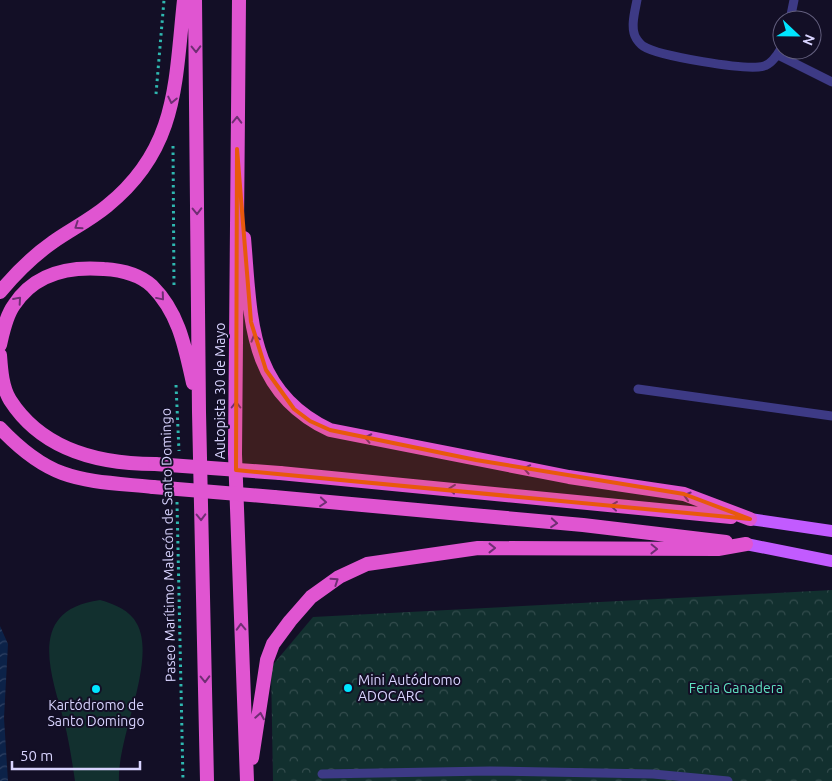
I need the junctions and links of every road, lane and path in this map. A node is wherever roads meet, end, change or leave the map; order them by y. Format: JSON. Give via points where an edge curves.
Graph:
{"nodes":[{"id":1,"x":164,"y":0,"type":"edge"},
{"id":2,"x":184,"y":0,"type":"edge"},
{"id":3,"x":196,"y":0,"type":"edge"},
{"id":4,"x":239,"y":0,"type":"edge"},
{"id":5,"x":637,"y":0,"type":"edge"},
{"id":6,"x":772,"y":59,"type":"edge"},
{"id":7,"x":795,"y":60,"type":"edge"},
{"id":8,"x":832,"y":82,"type":"edge"},
{"id":9,"x":156,"y":96,"type":"dead end"},
{"id":10,"x":172,"y":139,"type":"dead end"},
{"id":11,"x":237,"y":149,"type":"junction"},
{"id":12,"x":175,"y":288,"type":"dead end"},
{"id":13,"x":0,"y":292,"type":"edge"},
{"id":14,"x":0,"y":345,"type":"edge"},
{"id":15,"x":0,"y":355,"type":"edge"},
{"id":16,"x":176,"y":375,"type":"dead end"},
{"id":17,"x":638,"y":389,"type":"dead end"},
{"id":18,"x":199,"y":412,"type":"junction"},
{"id":19,"x":832,"y":416,"type":"edge"},
{"id":20,"x":0,"y":428,"type":"edge"},
{"id":21,"x":179,"y":453,"type":"dead end"},
{"id":22,"x":177,"y":497,"type":"dead end"},
{"id":23,"x":750,"y":519,"type":"junction"},
{"id":24,"x":832,"y":531,"type":"edge"},
{"id":25,"x":746,"y":544,"type":"junction"},
{"id":26,"x":832,"y":561,"type":"edge"},
{"id":27,"x":322,"y":774,"type":"dead end"},
{"id":28,"x":652,"y":777,"type":"edge"},
{"id":29,"x":697,"y":779,"type":"edge"},
{"id":30,"x":183,"y":781,"type":"edge"},
{"id":31,"x":207,"y":781,"type":"edge"},
{"id":32,"x":248,"y":781,"type":"edge"},
{"id":33,"x":728,"y":781,"type":"edge"}],
"edges":[{"from":1,"to":9,"type":"path"},
{"from":2,"to":13,"type":"highway","one_way":true,"via":[[173,98],[162,137],[149,162],[106,207],[51,244]]},
{"from":3,"to":18,"type":"highway","name":"Autopista 30 de Mayo","one_way":true},
{"from":11,"to":4,"type":"highway","name":"Autopista 30 de Mayo","one_way":true},
{"from":5,"to":6,"type":"lane","via":[[635,37],[644,47],[689,59],[748,67],[765,66]]},
{"from":7,"to":8,"type":"lane"},
{"from":10,"to":12,"type":"path"},
{"from":23,"to":11,"type":"highway","one_way":true,"via":[[684,494],[467,458],[330,430],[310,421],[294,409],[266,370],[251,322]]},
{"from":32,"to":11,"type":"highway","name":"Autopista 30 de Mayo","one_way":true,"via":[[235,454]]},
{"from":14,"to":18,"type":"highway","one_way":true,"via":[[13,306],[33,284],[64,269],[125,270],[151,285],[169,307],[183,336]]},
{"from":23,"to":15,"type":"highway","one_way":true,"bridge":true,"via":[[280,473],[130,464],[81,455],[57,445],[35,429],[9,399]]},
{"from":16,"to":21,"type":"path","name":"Paseo Marítimo Malecón de Santo Domingo"},
{"from":17,"to":19,"type":"lane"},
{"from":18,"to":31,"type":"highway","name":"Autopista 30 de Mayo","one_way":true},
{"from":20,"to":25,"type":"highway","one_way":true,"bridge":true,"via":[[38,463],[61,474],[90,481],[583,525]]},
{"from":22,"to":30,"type":"path","name":"Paseo Marítimo Malecón de Santo Domingo"},
{"from":23,"to":24,"type":"main road"},
{"from":25,"to":26,"type":"main road"},
{"from":32,"to":25,"type":"highway","one_way":true,"via":[[267,660],[273,644],[311,597],[339,577],[367,564],[478,548],[718,550]]},
{"from":27,"to":28,"type":"lane","via":[[490,771]]},
{"from":28,"to":29,"type":"lane"},
{"from":29,"to":33,"type":"lane"}]}
